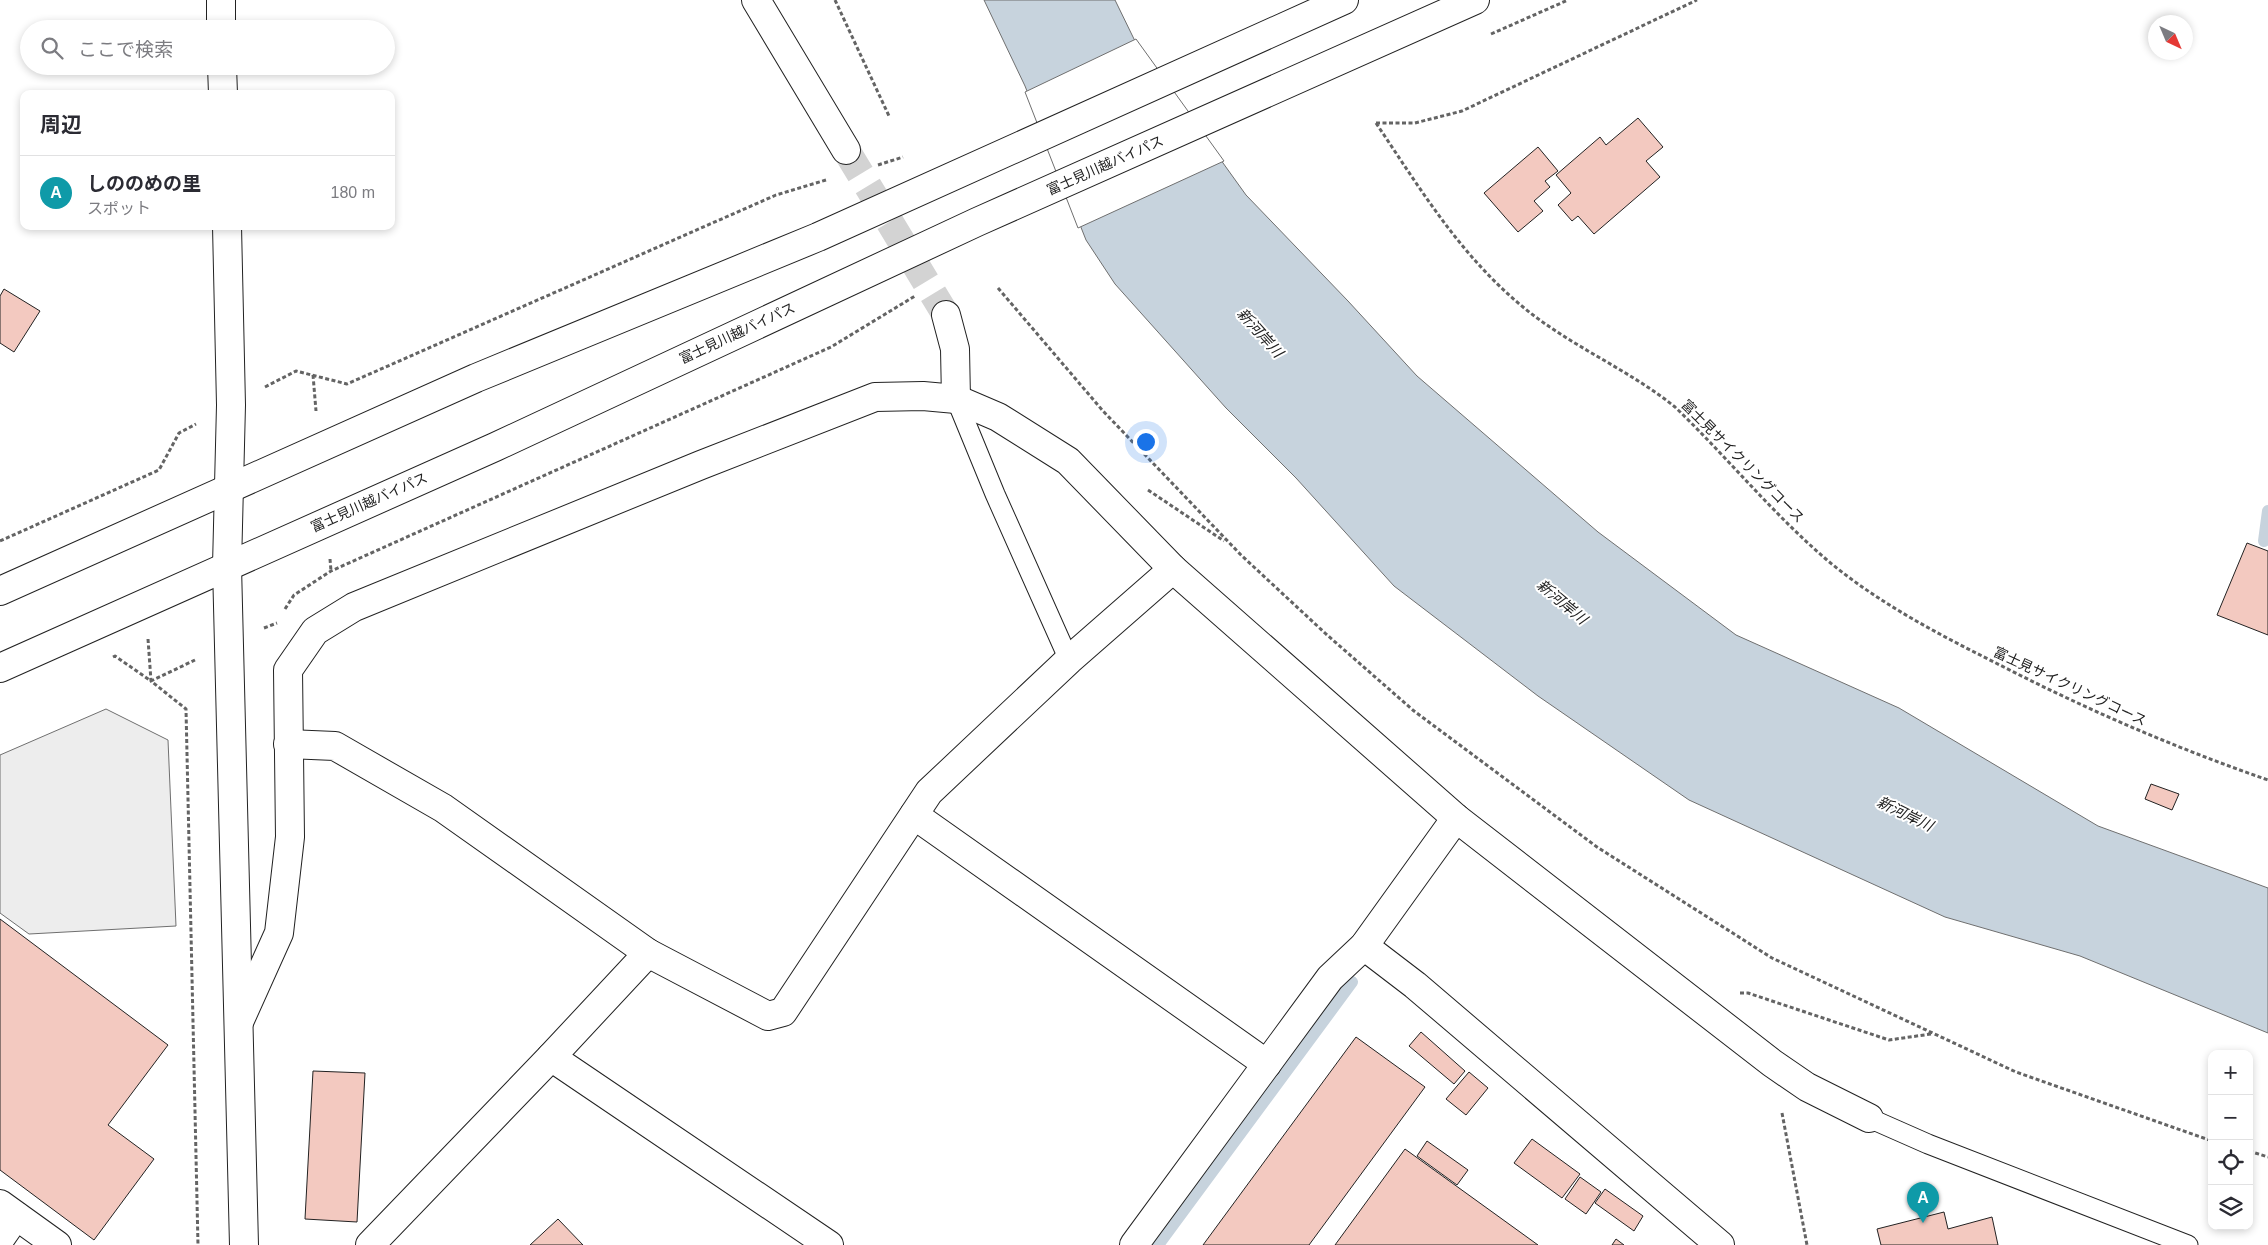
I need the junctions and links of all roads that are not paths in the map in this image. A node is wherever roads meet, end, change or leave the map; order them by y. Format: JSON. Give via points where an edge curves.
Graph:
{"nodes":[{"id":1,"x":221,"y":0,"type":"edge"},
{"id":2,"x":756,"y":0,"type":"edge"},
{"id":3,"x":1344,"y":0,"type":"edge"},
{"id":4,"x":1475,"y":0,"type":"edge"},
{"id":5,"x":222,"y":20,"type":"edge"},
{"id":6,"x":222,"y":75,"type":"edge"},
{"id":7,"x":223,"y":90,"type":"edge"},
{"id":8,"x":846,"y":150,"type":"tunnel mouth"},
{"id":9,"x":227,"y":230,"type":"edge"},
{"id":10,"x":946,"y":315,"type":"tunnel mouth"},
{"id":11,"x":956,"y":399,"type":"junction"},
{"id":12,"x":227,"y":491,"type":"junction"},
{"id":13,"x":227,"y":566,"type":"junction"},
{"id":14,"x":1172,"y":569,"type":"junction"},
{"id":15,"x":0,"y":591,"type":"edge"},
{"id":16,"x":1068,"y":660,"type":"junction"},
{"id":17,"x":0,"y":668,"type":"edge"},
{"id":18,"x":288,"y":744,"type":"junction"},
{"id":19,"x":914,"y":815,"type":"junction"},
{"id":20,"x":1456,"y":818,"type":"junction"},
{"id":21,"x":1364,"y":946,"type":"junction"},
{"id":22,"x":648,"y":953,"type":"junction"},
{"id":23,"x":239,"y":1022,"type":"junction"},
{"id":24,"x":551,"y":1057,"type":"junction"},
{"id":25,"x":1267,"y":1064,"type":"junction"},
{"id":26,"x":1869,"y":1118,"type":"joint"},
{"id":27,"x":8,"y":1210,"type":"edge"},
{"id":28,"x":2149,"y":1238,"type":"edge"},
{"id":29,"x":0,"y":1239,"type":"edge"},
{"id":30,"x":57,"y":1245,"type":"edge"},
{"id":31,"x":244,"y":1245,"type":"edge"},
{"id":32,"x":370,"y":1245,"type":"edge"},
{"id":33,"x":829,"y":1245,"type":"edge"},
{"id":34,"x":1134,"y":1245,"type":"edge"},
{"id":35,"x":1720,"y":1245,"type":"edge"},
{"id":36,"x":2188,"y":1245,"type":"edge"}],
"edges":[{"from":1,"to":5,"type":"main road"},
{"from":2,"to":8,"type":"main road"},
{"from":3,"to":12,"type":"main road","via":[[727,276],[476,378]]},
{"from":4,"to":13,"type":"main road","name":"富士見川越バイパス","via":[[977,222],[504,442]]},
{"from":6,"to":7,"type":"main road"},
{"from":9,"to":12,"type":"main road","via":[[231,405]]},
{"from":10,"to":11,"type":"main road","via":[[955,349]]},
{"from":11,"to":14,"type":"main road","via":[[998,417],[1068,461]]},
{"from":11,"to":16,"type":"lane"},
{"from":11,"to":18,"type":"main road","via":[[875,397],[354,607],[316,631],[288,670]]},
{"from":12,"to":13,"type":"main road"},
{"from":12,"to":15,"type":"main road"},
{"from":13,"to":17,"type":"main road","name":"富士見川越バイパス"},
{"from":13,"to":23,"type":"main road"},
{"from":14,"to":16,"type":"main road"},
{"from":14,"to":20,"type":"main road"},
{"from":16,"to":19,"type":"main road","via":[[929,792]]},
{"from":18,"to":22,"type":"main road","via":[[335,746],[443,808]]},
{"from":18,"to":23,"type":"main road","via":[[290,837],[279,933]]},
{"from":19,"to":22,"type":"main road","via":[[784,1012],[768,1016]]},
{"from":19,"to":25,"type":"main road"},
{"from":20,"to":21,"type":"main road"},
{"from":20,"to":26,"type":"main road","via":[[1772,1063],[1807,1086]]},
{"from":21,"to":25,"type":"main road","via":[[1330,978]]},
{"from":21,"to":35,"type":"main road","via":[[1422,991]]},
{"from":22,"to":24,"type":"main road"},
{"from":23,"to":31,"type":"main road"},
{"from":24,"to":32,"type":"main road"},
{"from":24,"to":33,"type":"main road"},
{"from":25,"to":34,"type":"main road"},
{"from":26,"to":28,"type":"lane"},
{"from":27,"to":29,"type":"main road"},
{"from":27,"to":30,"type":"main road"},
{"from":28,"to":36,"type":"lane"}]}
